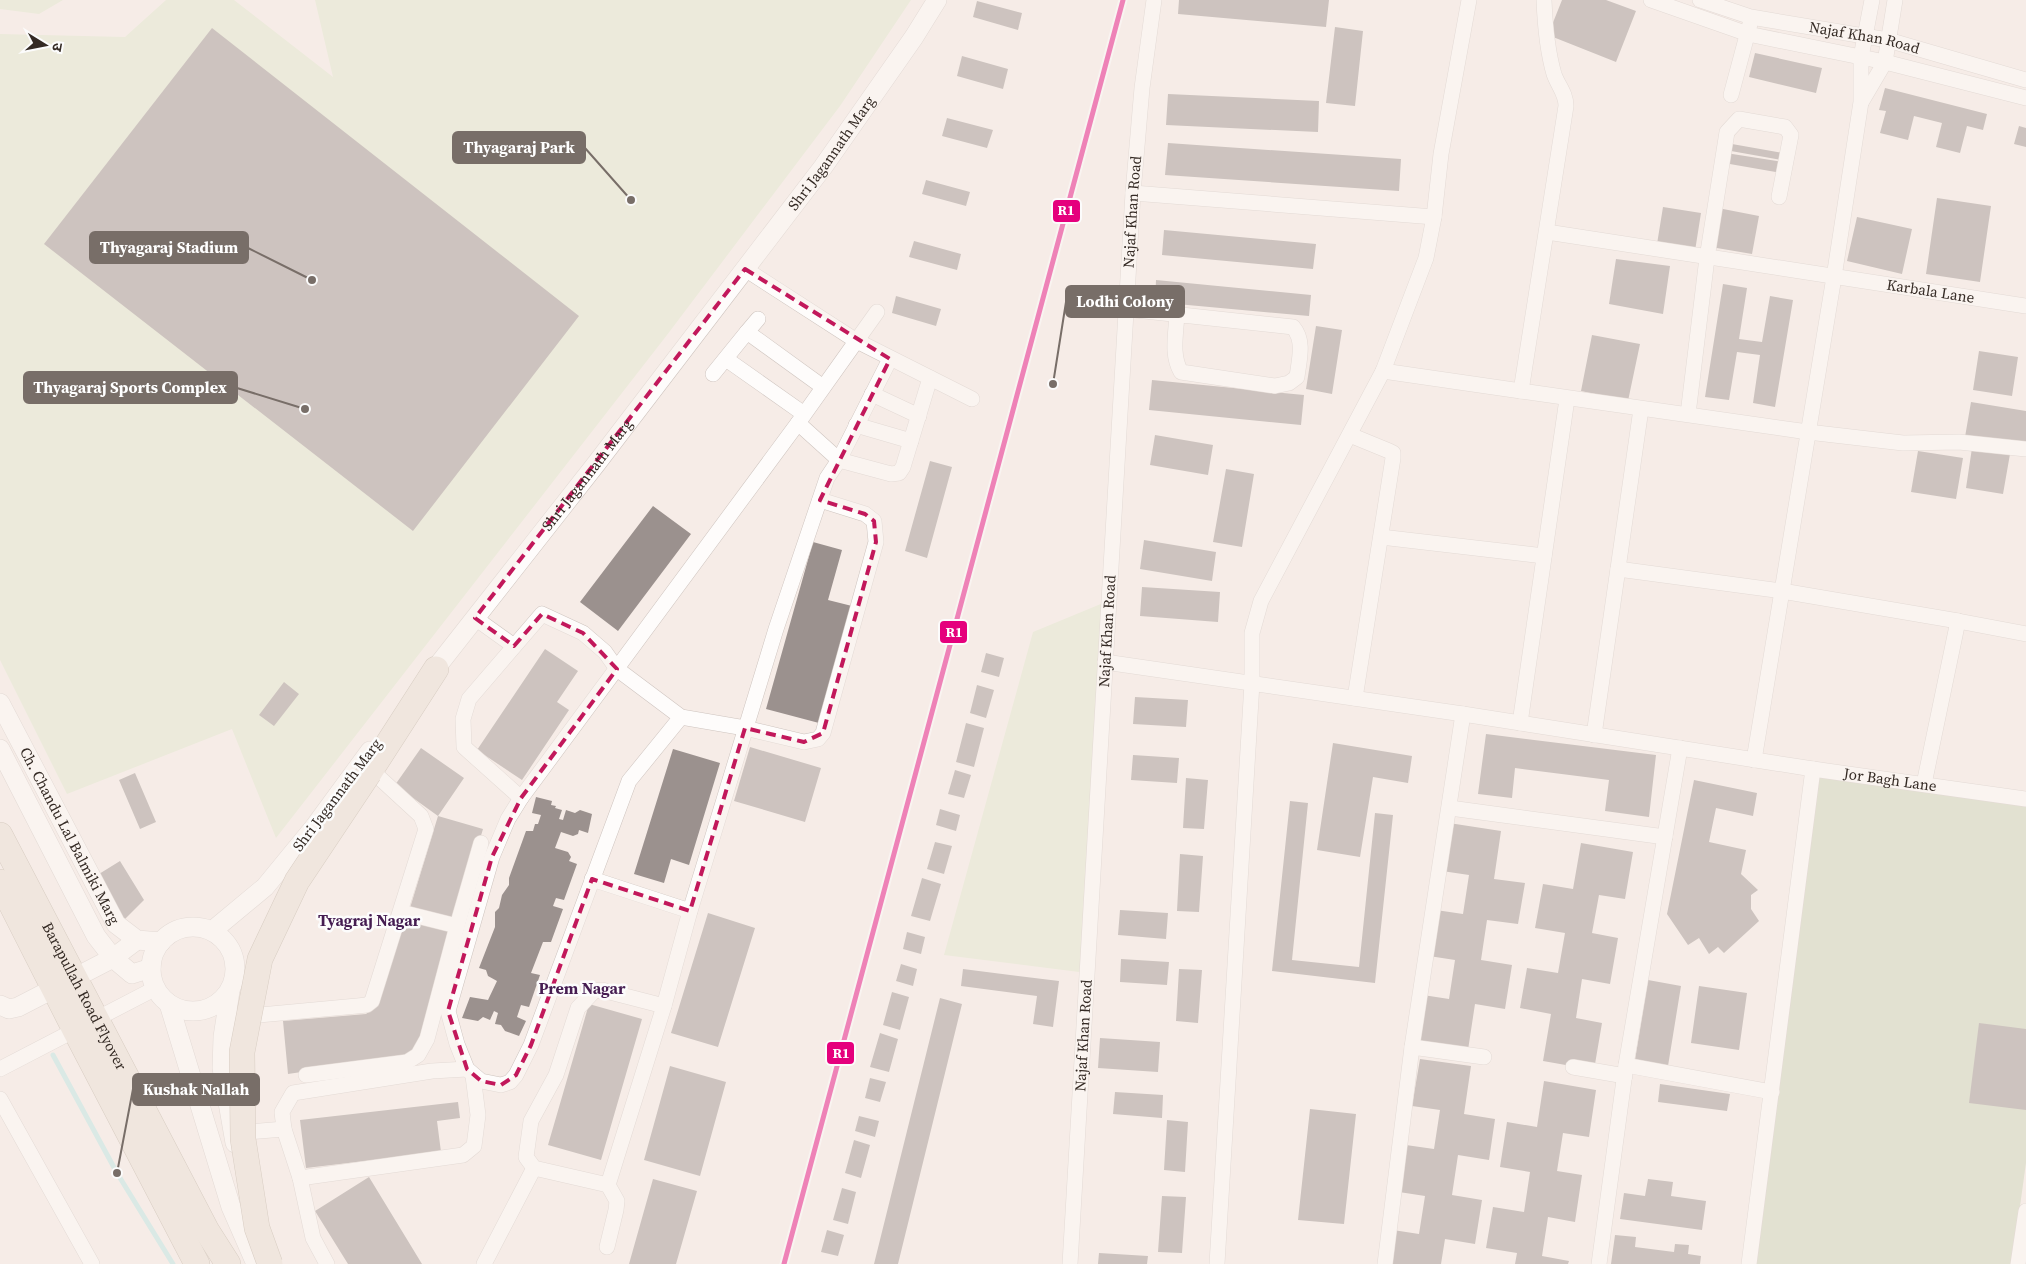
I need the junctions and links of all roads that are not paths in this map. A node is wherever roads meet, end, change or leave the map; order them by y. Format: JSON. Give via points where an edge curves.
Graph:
{"nodes":[{"id":1,"x":937,"y":0,"type":"edge"},
{"id":2,"x":1154,"y":0,"type":"edge"},
{"id":3,"x":1469,"y":0,"type":"edge"},
{"id":4,"x":1544,"y":0,"type":"edge"},
{"id":5,"x":1651,"y":0,"type":"edge"},
{"id":6,"x":1700,"y":0,"type":"edge"},
{"id":7,"x":1872,"y":0,"type":"edge"},
{"id":8,"x":1895,"y":0,"type":"edge"},
{"id":9,"x":1751,"y":17,"type":"junction"},
{"id":10,"x":1748,"y":34,"type":"junction"},
{"id":11,"x":1864,"y":38,"type":"junction"},
{"id":12,"x":1888,"y":40,"type":"junction"},
{"id":13,"x":1861,"y":58,"type":"junction"},
{"id":14,"x":1885,"y":62,"type":"junction"},
{"id":15,"x":2026,"y":80,"type":"edge"},
{"id":16,"x":1731,"y":95,"type":"dead end"},
{"id":17,"x":2026,"y":98,"type":"edge"},
{"id":18,"x":1861,"y":102,"type":"junction"},
{"id":19,"x":1133,"y":193,"type":"junction"},
{"id":20,"x":1779,"y":196,"type":"dead end"},
{"id":21,"x":1434,"y":217,"type":"junction"},
{"id":22,"x":1547,"y":232,"type":"junction"},
{"id":23,"x":1707,"y":258,"type":"junction"},
{"id":24,"x":745,"y":269,"type":"junction"},
{"id":25,"x":1834,"y":277,"type":"junction"},
{"id":26,"x":2026,"y":306,"type":"edge"},
{"id":27,"x":1126,"y":309,"type":"junction"},
{"id":28,"x":877,"y":312,"type":"dead end"},
{"id":29,"x":1177,"y":314,"type":"junction"},
{"id":30,"x":758,"y":319,"type":"dead end"},
{"id":31,"x":747,"y":332,"type":"junction"},
{"id":32,"x":855,"y":340,"type":"junction"},
{"id":33,"x":890,"y":358,"type":"junction"},
{"id":34,"x":726,"y":359,"type":"junction"},
{"id":35,"x":1383,"y":371,"type":"junction"},
{"id":36,"x":713,"y":374,"type":"dead end"},
{"id":37,"x":930,"y":378,"type":"junction"},
{"id":38,"x":823,"y":387,"type":"junction"},
{"id":39,"x":1521,"y":391,"type":"junction"},
{"id":40,"x":872,"y":394,"type":"junction"},
{"id":41,"x":972,"y":398,"type":"dead end"},
{"id":42,"x":1567,"y":399,"type":"junction"},
{"id":43,"x":1642,"y":409,"type":"junction"},
{"id":44,"x":1688,"y":414,"type":"junction"},
{"id":45,"x":919,"y":416,"type":"junction"},
{"id":46,"x":801,"y":418,"type":"junction"},
{"id":47,"x":856,"y":424,"type":"junction"},
{"id":48,"x":1808,"y":432,"type":"junction"},
{"id":49,"x":1350,"y":435,"type":"junction"},
{"id":50,"x":911,"y":441,"type":"junction"},
{"id":51,"x":2026,"y":449,"type":"edge"},
{"id":52,"x":839,"y":460,"type":"junction"},
{"id":53,"x":820,"y":500,"type":"junction"},
{"id":54,"x":1381,"y":536,"type":"junction"},
{"id":55,"x":1544,"y":556,"type":"junction"},
{"id":56,"x":1618,"y":569,"type":"junction"},
{"id":57,"x":1782,"y":591,"type":"junction"},
{"id":58,"x":475,"y":618,"type":"junction"},
{"id":59,"x":1958,"y":621,"type":"junction"},
{"id":60,"x":2026,"y":634,"type":"edge"},
{"id":61,"x":514,"y":646,"type":"junction"},
{"id":62,"x":1106,"y":662,"type":"junction"},
{"id":63,"x":436,"y":668,"type":"junction"},
{"id":64,"x":616,"y":669,"type":"junction"},
{"id":65,"x":1252,"y":683,"type":"junction"},
{"id":66,"x":1355,"y":698,"type":"junction"},
{"id":67,"x":0,"y":703,"type":"edge"},
{"id":68,"x":1463,"y":714,"type":"junction"},
{"id":69,"x":681,"y":717,"type":"junction"},
{"id":70,"x":1520,"y":724,"type":"junction"},
{"id":71,"x":745,"y":728,"type":"junction"},
{"id":72,"x":1594,"y":735,"type":"junction"},
{"id":73,"x":1680,"y":748,"type":"junction"},
{"id":74,"x":0,"y":749,"type":"edge"},
{"id":75,"x":1754,"y":760,"type":"junction"},
{"id":76,"x":1813,"y":769,"type":"junction"},
{"id":77,"x":370,"y":772,"type":"junction"},
{"id":78,"x":1924,"y":784,"type":"junction"},
{"id":79,"x":522,"y":798,"type":"junction"},
{"id":80,"x":2026,"y":798,"type":"edge"},
{"id":81,"x":1450,"y":808,"type":"junction"},
{"id":82,"x":0,"y":835,"type":"edge"},
{"id":83,"x":1665,"y":837,"type":"junction"},
{"id":84,"x":481,"y":843,"type":"dead end"},
{"id":85,"x":592,"y":879,"type":"junction"},
{"id":86,"x":0,"y":882,"type":"edge"},
{"id":87,"x":690,"y":911,"type":"junction"},
{"id":88,"x":401,"y":912,"type":"junction"},
{"id":89,"x":457,"y":926,"type":"junction"},
{"id":90,"x":212,"y":931,"type":"junction"},
{"id":91,"x":137,"y":940,"type":"junction"},
{"id":92,"x":161,"y":942,"type":"junction"},
{"id":93,"x":113,"y":958,"type":"junction"},
{"id":94,"x":151,"y":968,"type":"junction"},
{"id":95,"x":156,"y":988,"type":"junction"},
{"id":96,"x":230,"y":991,"type":"junction"},
{"id":97,"x":169,"y":1004,"type":"junction"},
{"id":98,"x":9,"y":1006,"type":"edge"},
{"id":99,"x":664,"y":1006,"type":"junction"},
{"id":100,"x":226,"y":1018,"type":"junction"},
{"id":101,"x":1412,"y":1047,"type":"junction"},
{"id":102,"x":1484,"y":1058,"type":"dead end"},
{"id":103,"x":1574,"y":1067,"type":"dead end"},
{"id":104,"x":0,"y":1069,"type":"edge"},
{"id":105,"x":1625,"y":1070,"type":"junction"},
{"id":106,"x":470,"y":1073,"type":"junction"},
{"id":107,"x":306,"y":1075,"type":"dead end"},
{"id":108,"x":1772,"y":1092,"type":"junction"},
{"id":109,"x":1,"y":1103,"type":"edge"},
{"id":110,"x":284,"y":1129,"type":"junction"},
{"id":111,"x":232,"y":1133,"type":"junction"},
{"id":112,"x":534,"y":1168,"type":"junction"},
{"id":113,"x":300,"y":1178,"type":"junction"},
{"id":114,"x":608,"y":1184,"type":"junction"},
{"id":115,"x":2026,"y":1211,"type":"edge"},
{"id":116,"x":607,"y":1247,"type":"dead end"},
{"id":117,"x":92,"y":1264,"type":"edge"},
{"id":118,"x":197,"y":1264,"type":"edge"},
{"id":119,"x":228,"y":1264,"type":"edge"},
{"id":120,"x":256,"y":1264,"type":"edge"},
{"id":121,"x":270,"y":1264,"type":"edge"},
{"id":122,"x":282,"y":1264,"type":"edge"},
{"id":123,"x":327,"y":1264,"type":"edge"},
{"id":124,"x":484,"y":1264,"type":"edge"},
{"id":125,"x":1070,"y":1264,"type":"edge"},
{"id":126,"x":1217,"y":1264,"type":"edge"},
{"id":127,"x":1385,"y":1264,"type":"edge"},
{"id":128,"x":1599,"y":1264,"type":"edge"},
{"id":129,"x":1749,"y":1264,"type":"edge"},
{"id":130,"x":2018,"y":1264,"type":"edge"}],
"edges":[{"from":1,"to":24,"type":"street","name":"Shri Jagannath Marg","via":[[823,166]]},
{"from":2,"to":19,"type":"street","name":"Najaf Khan Road"},
{"from":3,"to":21,"type":"street","via":[[1441,154]]},
{"from":4,"to":22,"type":"street","via":[[1546,36],[1554,75],[1566,97]]},
{"from":5,"to":10,"type":"street"},
{"from":6,"to":9,"type":"street","name":"Najaf Khan Road"},
{"from":7,"to":11,"type":"street"},
{"from":8,"to":12,"type":"street"},
{"from":9,"to":10,"type":"street"},
{"from":9,"to":11,"type":"street","name":"Najaf Khan Road"},
{"from":10,"to":13,"type":"street"},
{"from":10,"to":16,"type":"street"},
{"from":11,"to":12,"type":"street","name":"Najaf Khan Road"},
{"from":11,"to":13,"type":"street"},
{"from":12,"to":14,"type":"street"},
{"from":12,"to":15,"type":"street","name":"Najaf Khan Road"},
{"from":13,"to":14,"type":"street"},
{"from":13,"to":18,"type":"street"},
{"from":14,"to":17,"type":"street"},
{"from":14,"to":18,"type":"street"},
{"from":18,"to":25,"type":"street"},
{"from":19,"to":21,"type":"street"},
{"from":19,"to":27,"type":"street","name":"Najaf Khan Road"},
{"from":20,"to":23,"type":"street","via":[[1791,135],[1786,128],[1739,120],[1727,132]]},
{"from":21,"to":35,"type":"street","via":[[1426,258]]},
{"from":22,"to":23,"type":"street","name":"Karbala Lane"},
{"from":22,"to":39,"type":"street"},
{"from":23,"to":25,"type":"street","name":"Karbala Lane"},
{"from":23,"to":44,"type":"street"},
{"from":24,"to":32,"type":"street"},
{"from":24,"to":58,"type":"street","name":"Shri Jagannath Marg"},
{"from":25,"to":26,"type":"street","name":"Karbala Lane"},
{"from":25,"to":48,"type":"street"},
{"from":27,"to":29,"type":"street"},
{"from":27,"to":62,"type":"street","name":"Najaf Khan Road"},
{"from":28,"to":32,"type":"street"},
{"from":29,"to":29,"type":"street","via":[[1292,327],[1299,334],[1298,377],[1275,386],[1181,372],[1176,364],[1174,347]]},
{"from":30,"to":31,"type":"street"},
{"from":31,"to":34,"type":"street"},
{"from":31,"to":38,"type":"street"},
{"from":32,"to":33,"type":"street"},
{"from":32,"to":38,"type":"street"},
{"from":33,"to":37,"type":"street"},
{"from":33,"to":40,"type":"street"},
{"from":34,"to":36,"type":"street"},
{"from":34,"to":46,"type":"street"},
{"from":35,"to":39,"type":"street"},
{"from":35,"to":49,"type":"street"},
{"from":37,"to":41,"type":"street"},
{"from":37,"to":45,"type":"street"},
{"from":38,"to":46,"type":"street"},
{"from":39,"to":42,"type":"street"},
{"from":40,"to":45,"type":"street"},
{"from":40,"to":47,"type":"street"},
{"from":42,"to":43,"type":"street"},
{"from":42,"to":55,"type":"street"},
{"from":43,"to":44,"type":"street"},
{"from":43,"to":56,"type":"street"},
{"from":44,"to":48,"type":"street"},
{"from":45,"to":50,"type":"street"},
{"from":46,"to":52,"type":"street"},
{"from":46,"to":64,"type":"street"},
{"from":47,"to":50,"type":"street"},
{"from":47,"to":52,"type":"street"},
{"from":48,"to":51,"type":"street","via":[[1912,444],[1959,442]]},
{"from":48,"to":57,"type":"street"},
{"from":49,"to":54,"type":"street","via":[[1393,453]]},
{"from":49,"to":65,"type":"street","via":[[1261,601],[1252,633]]},
{"from":50,"to":52,"type":"street","via":[[899,473],[891,474]]},
{"from":52,"to":53,"type":"street","via":[[827,478]]},
{"from":53,"to":71,"type":"street"},
{"from":53,"to":71,"type":"street","via":[[865,514],[874,521],[876,542],[823,733],[804,742]]},
{"from":54,"to":55,"type":"street"},
{"from":54,"to":66,"type":"street"},
{"from":55,"to":70,"type":"street"},
{"from":56,"to":57,"type":"street"},
{"from":56,"to":72,"type":"street"},
{"from":57,"to":59,"type":"street"},
{"from":57,"to":75,"type":"street"},
{"from":58,"to":61,"type":"street"},
{"from":58,"to":63,"type":"street","name":"Shri Jagannath Marg"},
{"from":59,"to":60,"type":"street"},
{"from":59,"to":78,"type":"street"},
{"from":61,"to":64,"type":"street","via":[[542,614],[583,633],[605,652]]},
{"from":61,"to":79,"type":"street","via":[[469,699],[463,719],[464,747]]},
{"from":62,"to":65,"type":"street","name":"Jor Bagh Lane"},
{"from":62,"to":125,"type":"street","name":"Najaf Khan Road"},
{"from":63,"to":77,"type":"highway"},
{"from":63,"to":90,"type":"street","name":"Shri Jagannath Marg","via":[[265,887]]},
{"from":64,"to":69,"type":"street"},
{"from":64,"to":79,"type":"street"},
{"from":65,"to":66,"type":"street","name":"Jor Bagh Lane"},
{"from":65,"to":126,"type":"street"},
{"from":66,"to":68,"type":"street","name":"Jor Bagh Lane"},
{"from":67,"to":91,"type":"street","name":"Ch. Chandu Lal Balmiki Marg","via":[[116,924]]},
{"from":68,"to":70,"type":"street","name":"Jor Bagh Lane"},
{"from":68,"to":81,"type":"street"},
{"from":69,"to":71,"type":"street"},
{"from":69,"to":85,"type":"street","via":[[629,781]]},
{"from":70,"to":72,"type":"street","name":"Jor Bagh Lane"},
{"from":71,"to":87,"type":"street"},
{"from":72,"to":73,"type":"street","name":"Jor Bagh Lane"},
{"from":73,"to":75,"type":"street","name":"Jor Bagh Lane"},
{"from":73,"to":83,"type":"street"},
{"from":74,"to":93,"type":"street","name":"Ch. Chandu Lal Balmiki Marg","via":[[96,936]]},
{"from":75,"to":76,"type":"street","name":"Jor Bagh Lane"},
{"from":76,"to":78,"type":"street","name":"Jor Bagh Lane"},
{"from":76,"to":108,"type":"street"},
{"from":77,"to":88,"type":"street","via":[[425,823],[424,837]]},
{"from":77,"to":121,"type":"highway","bridge":true,"via":[[296,882],[260,958],[242,1052],[243,1139],[257,1228]]},
{"from":78,"to":80,"type":"street","name":"Jor Bagh Lane"},
{"from":79,"to":106,"type":"street","via":[[508,819],[492,857],[448,1011],[457,1044]]},
{"from":81,"to":83,"type":"street"},
{"from":81,"to":101,"type":"street"},
{"from":82,"to":119,"type":"highway","name":"Barapullah Road Flyover","via":[[207,1231]]},
{"from":83,"to":105,"type":"street"},
{"from":84,"to":89,"type":"street"},
{"from":85,"to":87,"type":"street"},
{"from":85,"to":106,"type":"street","via":[[531,1045],[516,1075],[501,1085],[481,1081]]},
{"from":86,"to":118,"type":"highway","name":"Barapullah Road Flyover"},
{"from":87,"to":99,"type":"street"},
{"from":88,"to":89,"type":"street"},
{"from":88,"to":100,"type":"street","via":[[372,1001]]},
{"from":89,"to":107,"type":"street","via":[[426,1039],[418,1055],[408,1062]]},
{"from":90,"to":92,"type":"street","via":[[184,928]]},
{"from":90,"to":96,"type":"street","via":[[231,950],[235,978]]},
{"from":91,"to":92,"type":"street"},
{"from":91,"to":93,"type":"street"},
{"from":92,"to":94,"type":"street"},
{"from":93,"to":94,"type":"street","name":"Ch. Chandu Lal Balmiki Marg","via":[[132,974]]},
{"from":93,"to":98,"type":"street"},
{"from":94,"to":95,"type":"street"},
{"from":95,"to":97,"type":"street"},
{"from":95,"to":104,"type":"street"},
{"from":96,"to":97,"type":"street","via":[[221,1002],[196,1012]]},
{"from":96,"to":100,"type":"street"},
{"from":97,"to":120,"type":"street","via":[[231,1207]]},
{"from":99,"to":112,"type":"street","via":[[602,990],[594,991],[578,1008],[556,1075],[531,1121],[526,1157]]},
{"from":99,"to":114,"type":"street"},
{"from":100,"to":111,"type":"street","via":[[222,1068]]},
{"from":101,"to":102,"type":"street"},
{"from":101,"to":127,"type":"street"},
{"from":103,"to":105,"type":"street"},
{"from":105,"to":108,"type":"street"},
{"from":105,"to":128,"type":"street"},
{"from":106,"to":110,"type":"street","via":[[432,1071],[292,1093],[282,1112]]},
{"from":106,"to":113,"type":"street","via":[[478,1115],[474,1146],[463,1155]]},
{"from":108,"to":129,"type":"street"},
{"from":109,"to":117,"type":"street"},
{"from":110,"to":111,"type":"street"},
{"from":110,"to":113,"type":"street"},
{"from":111,"to":122,"type":"street","via":[[262,1222]]},
{"from":112,"to":114,"type":"street"},
{"from":112,"to":124,"type":"street"},
{"from":113,"to":123,"type":"street","via":[[313,1238]]},
{"from":114,"to":116,"type":"street","via":[[617,1201]]},
{"from":115,"to":130,"type":"street"}]}
